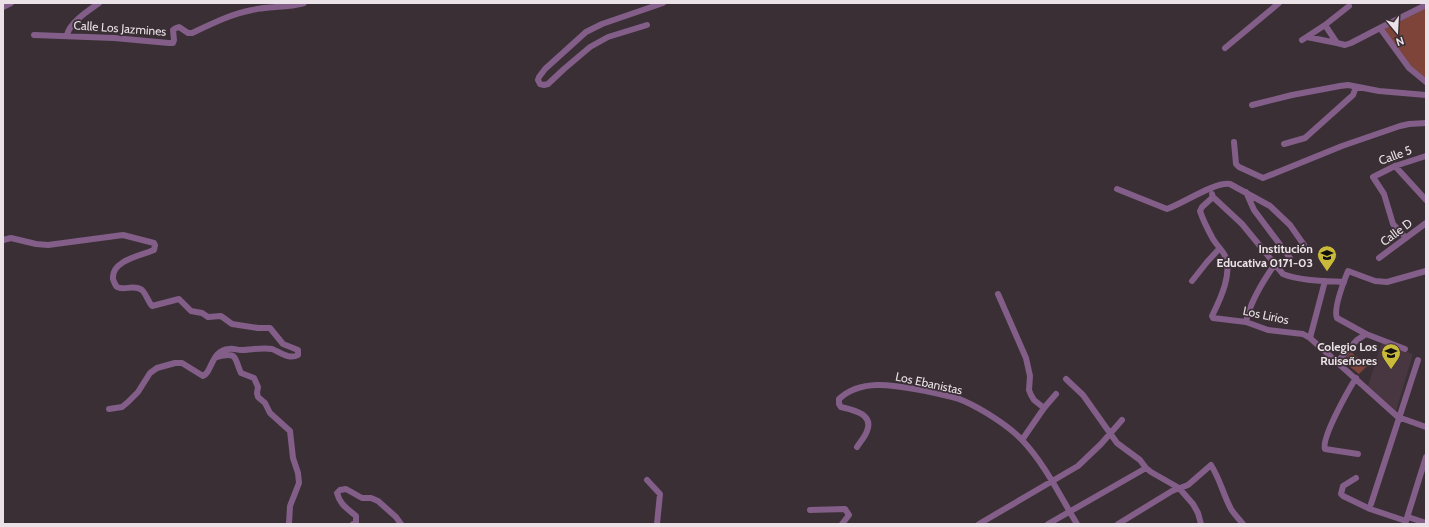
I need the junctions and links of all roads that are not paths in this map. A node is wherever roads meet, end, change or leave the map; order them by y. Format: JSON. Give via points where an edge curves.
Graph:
{"nodes":[{"id":1,"x":11,"y":3,"type":"edge"},
{"id":2,"x":99,"y":3,"type":"edge"},
{"id":3,"x":304,"y":3,"type":"edge"},
{"id":4,"x":663,"y":3,"type":"edge"},
{"id":5,"x":1278,"y":3,"type":"edge"},
{"id":6,"x":1426,"y":5,"type":"edge"},
{"id":7,"x":1349,"y":6,"type":"dead end"},
{"id":8,"x":3,"y":7,"type":"edge"},
{"id":9,"x":647,"y":25,"type":"dead end"},
{"id":10,"x":1324,"y":25,"type":"junction"},
{"id":11,"x":1380,"y":28,"type":"junction"},
{"id":12,"x":34,"y":35,"type":"dead end"},
{"id":13,"x":67,"y":35,"type":"junction"},
{"id":14,"x":1337,"y":43,"type":"junction"},
{"id":15,"x":1225,"y":48,"type":"dead end"},
{"id":16,"x":1426,"y":82,"type":"edge"},
{"id":17,"x":1356,"y":87,"type":"junction"},
{"id":18,"x":1426,"y":95,"type":"edge"},
{"id":19,"x":1252,"y":106,"type":"dead end"},
{"id":20,"x":1426,"y":123,"type":"edge"},
{"id":21,"x":1234,"y":142,"type":"dead end"},
{"id":22,"x":1284,"y":144,"type":"dead end"},
{"id":23,"x":1426,"y":156,"type":"edge"},
{"id":24,"x":1395,"y":166,"type":"junction"},
{"id":25,"x":1117,"y":189,"type":"dead end"},
{"id":26,"x":1210,"y":189,"type":"junction"},
{"id":27,"x":1246,"y":192,"type":"junction"},
{"id":28,"x":1213,"y":196,"type":"junction"},
{"id":29,"x":1426,"y":200,"type":"edge"},
{"id":30,"x":1426,"y":223,"type":"edge"},
{"id":31,"x":1406,"y":238,"type":"junction"},
{"id":32,"x":3,"y":240,"type":"edge"},
{"id":33,"x":1304,"y":245,"type":"dead end"},
{"id":34,"x":1219,"y":248,"type":"junction"},
{"id":35,"x":1290,"y":258,"type":"dead end"},
{"id":36,"x":1379,"y":258,"type":"dead end"},
{"id":37,"x":1274,"y":264,"type":"junction"},
{"id":38,"x":1426,"y":271,"type":"edge"},
{"id":39,"x":1325,"y":281,"type":"junction"},
{"id":40,"x":1192,"y":282,"type":"dead end"},
{"id":41,"x":1344,"y":282,"type":"junction"},
{"id":42,"x":998,"y":294,"type":"dead end"},
{"id":43,"x":1246,"y":322,"type":"junction"},
{"id":44,"x":1366,"y":334,"type":"junction"},
{"id":45,"x":1310,"y":338,"type":"junction"},
{"id":46,"x":1406,"y":349,"type":"dead end"},
{"id":47,"x":214,"y":358,"type":"junction"},
{"id":48,"x":1418,"y":360,"type":"dead end"},
{"id":49,"x":1337,"y":362,"type":"junction"},
{"id":50,"x":1356,"y":378,"type":"junction"},
{"id":51,"x":1066,"y":379,"type":"dead end"},
{"id":52,"x":1056,"y":394,"type":"dead end"},
{"id":53,"x":1044,"y":408,"type":"junction"},
{"id":54,"x":108,"y":409,"type":"dead end"},
{"id":55,"x":1398,"y":417,"type":"junction"},
{"id":56,"x":1122,"y":420,"type":"dead end"},
{"id":57,"x":1426,"y":427,"type":"edge"},
{"id":58,"x":1110,"y":433,"type":"junction"},
{"id":59,"x":1022,"y":440,"type":"junction"},
{"id":60,"x":857,"y":447,"type":"dead end"},
{"id":61,"x":1358,"y":454,"type":"dead end"},
{"id":62,"x":1426,"y":457,"type":"edge"},
{"id":63,"x":1146,"y":468,"type":"junction"},
{"id":64,"x":1356,"y":478,"type":"dead end"},
{"id":65,"x":647,"y":480,"type":"dead end"},
{"id":66,"x":1052,"y":481,"type":"junction"},
{"id":67,"x":1179,"y":488,"type":"junction"},
{"id":68,"x":1371,"y":504,"type":"dead end"},
{"id":69,"x":810,"y":510,"type":"dead end"},
{"id":70,"x":1070,"y":512,"type":"junction"},
{"id":71,"x":1406,"y":521,"type":"edge"},
{"id":72,"x":1426,"y":523,"type":"edge"},
{"id":73,"x":289,"y":524,"type":"edge"},
{"id":74,"x":354,"y":524,"type":"edge"},
{"id":75,"x":402,"y":524,"type":"edge"},
{"id":76,"x":657,"y":524,"type":"edge"},
{"id":77,"x":842,"y":524,"type":"edge"},
{"id":78,"x":979,"y":524,"type":"edge"},
{"id":79,"x":1048,"y":524,"type":"edge"},
{"id":80,"x":1077,"y":524,"type":"edge"},
{"id":81,"x":1118,"y":524,"type":"edge"},
{"id":82,"x":1202,"y":524,"type":"edge"},
{"id":83,"x":1243,"y":524,"type":"edge"}],
"edges":[{"from":1,"to":8,"type":"street"},
{"from":2,"to":13,"type":"street","via":[[71,26]]},
{"from":3,"to":13,"type":"street","name":"Calle Los Jazmines","via":[[252,10],[192,33],[179,27],[173,30],[172,43]]},
{"from":4,"to":9,"type":"street","via":[[586,32],[545,69],[539,77],[540,84],[548,84],[590,47],[608,37]]},
{"from":5,"to":15,"type":"street"},
{"from":6,"to":11,"type":"street"},
{"from":7,"to":10,"type":"street"},
{"from":10,"to":14,"type":"street"},
{"from":10,"to":14,"type":"street","via":[[1304,38]]},
{"from":11,"to":14,"type":"street","via":[[1352,43]]},
{"from":11,"to":16,"type":"street","via":[[1408,68]]},
{"from":12,"to":13,"type":"street","name":"Calle Los Jazmines"},
{"from":17,"to":18,"type":"street"},
{"from":17,"to":19,"type":"street","via":[[1340,86]]},
{"from":17,"to":22,"type":"street","via":[[1353,95],[1305,138]]},
{"from":20,"to":21,"type":"street","via":[[1400,126],[1263,178],[1236,164]]},
{"from":23,"to":24,"type":"street","name":"Calle 5"},
{"from":24,"to":29,"type":"street"},
{"from":24,"to":31,"type":"street","name":"Calle 5","via":[[1373,176],[1384,194],[1393,224]]},
{"from":25,"to":26,"type":"street","via":[[1167,209]]},
{"from":26,"to":27,"type":"street","via":[[1224,183]]},
{"from":26,"to":28,"type":"street"},
{"from":27,"to":33,"type":"street","via":[[1270,206],[1290,225]]},
{"from":27,"to":35,"type":"street","via":[[1254,210]]},
{"from":28,"to":34,"type":"street","via":[[1200,210]]},
{"from":28,"to":37,"type":"street","via":[[1242,224]]},
{"from":30,"to":31,"type":"street","name":"Calle D"},
{"from":31,"to":36,"type":"street","name":"Calle D"},
{"from":32,"to":47,"type":"street","via":[[11,238],[48,244],[123,235],[154,243],[154,250],[120,265],[113,275],[116,286],[142,290],[152,306],[179,299],[191,311],[208,317],[221,316],[232,324],[270,328],[283,344],[299,352],[294,356],[265,348],[229,348]]},
{"from":34,"to":40,"type":"street"},
{"from":34,"to":43,"type":"street","name":"Los Lirios","via":[[1226,261],[1226,280],[1212,318]]},
{"from":37,"to":39,"type":"street","via":[[1283,274]]},
{"from":37,"to":43,"type":"street","via":[[1249,310]]},
{"from":38,"to":41,"type":"street","via":[[1387,282],[1348,271]]},
{"from":39,"to":41,"type":"street"},
{"from":39,"to":45,"type":"street"},
{"from":41,"to":44,"type":"street","via":[[1336,316]]},
{"from":42,"to":53,"type":"street","via":[[1026,358],[1031,395]]},
{"from":43,"to":45,"type":"street","name":"Los Lirios","via":[[1268,330],[1303,334]]},
{"from":44,"to":46,"type":"street"},
{"from":44,"to":49,"type":"street"},
{"from":45,"to":49,"type":"street","name":"Los Lirios"},
{"from":47,"to":54,"type":"street","via":[[204,376],[182,363],[157,368],[128,402]]},
{"from":47,"to":73,"type":"street","via":[[227,354],[237,360],[241,373],[255,380],[258,397],[290,431],[299,483],[290,506]]},
{"from":48,"to":55,"type":"street"},
{"from":49,"to":50,"type":"street","name":"Los Lirios"},
{"from":50,"to":55,"type":"street","name":"Los Lirios"},
{"from":50,"to":61,"type":"street","via":[[1334,418],[1324,444],[1326,449]]},
{"from":51,"to":58,"type":"street","via":[[1083,395]]},
{"from":52,"to":53,"type":"street"},
{"from":53,"to":59,"type":"street"},
{"from":55,"to":57,"type":"street","name":"Los Lirios"},
{"from":55,"to":68,"type":"street"},
{"from":56,"to":58,"type":"street"},
{"from":58,"to":63,"type":"street","via":[[1117,443],[1140,460]]},
{"from":58,"to":66,"type":"street","via":[[1086,460]]},
{"from":59,"to":60,"type":"street","name":"Los Ebanistas","via":[[1008,427],[963,401],[926,391],[883,384],[856,389],[838,400],[841,407],[867,418],[868,431]]},
{"from":59,"to":66,"type":"street","name":"Los Ebanistas"},
{"from":62,"to":71,"type":"street"},
{"from":63,"to":67,"type":"street"},
{"from":63,"to":70,"type":"street"},
{"from":64,"to":71,"type":"street","via":[[1343,486],[1342,496]]},
{"from":65,"to":76,"type":"street","via":[[660,494]]},
{"from":66,"to":70,"type":"street","name":"Los Ebanistas"},
{"from":66,"to":78,"type":"street"},
{"from":67,"to":81,"type":"street"},
{"from":67,"to":82,"type":"street","via":[[1193,504]]},
{"from":67,"to":83,"type":"street","via":[[1188,485],[1210,465],[1232,510]]},
{"from":69,"to":77,"type":"street","via":[[845,510],[849,515]]},
{"from":70,"to":79,"type":"street"},
{"from":70,"to":80,"type":"street","name":"Los Ebanistas"},
{"from":71,"to":72,"type":"street"},
{"from":74,"to":75,"type":"street","via":[[356,516],[342,505],[337,493],[340,490],[346,489],[362,498],[378,501]]}]}
